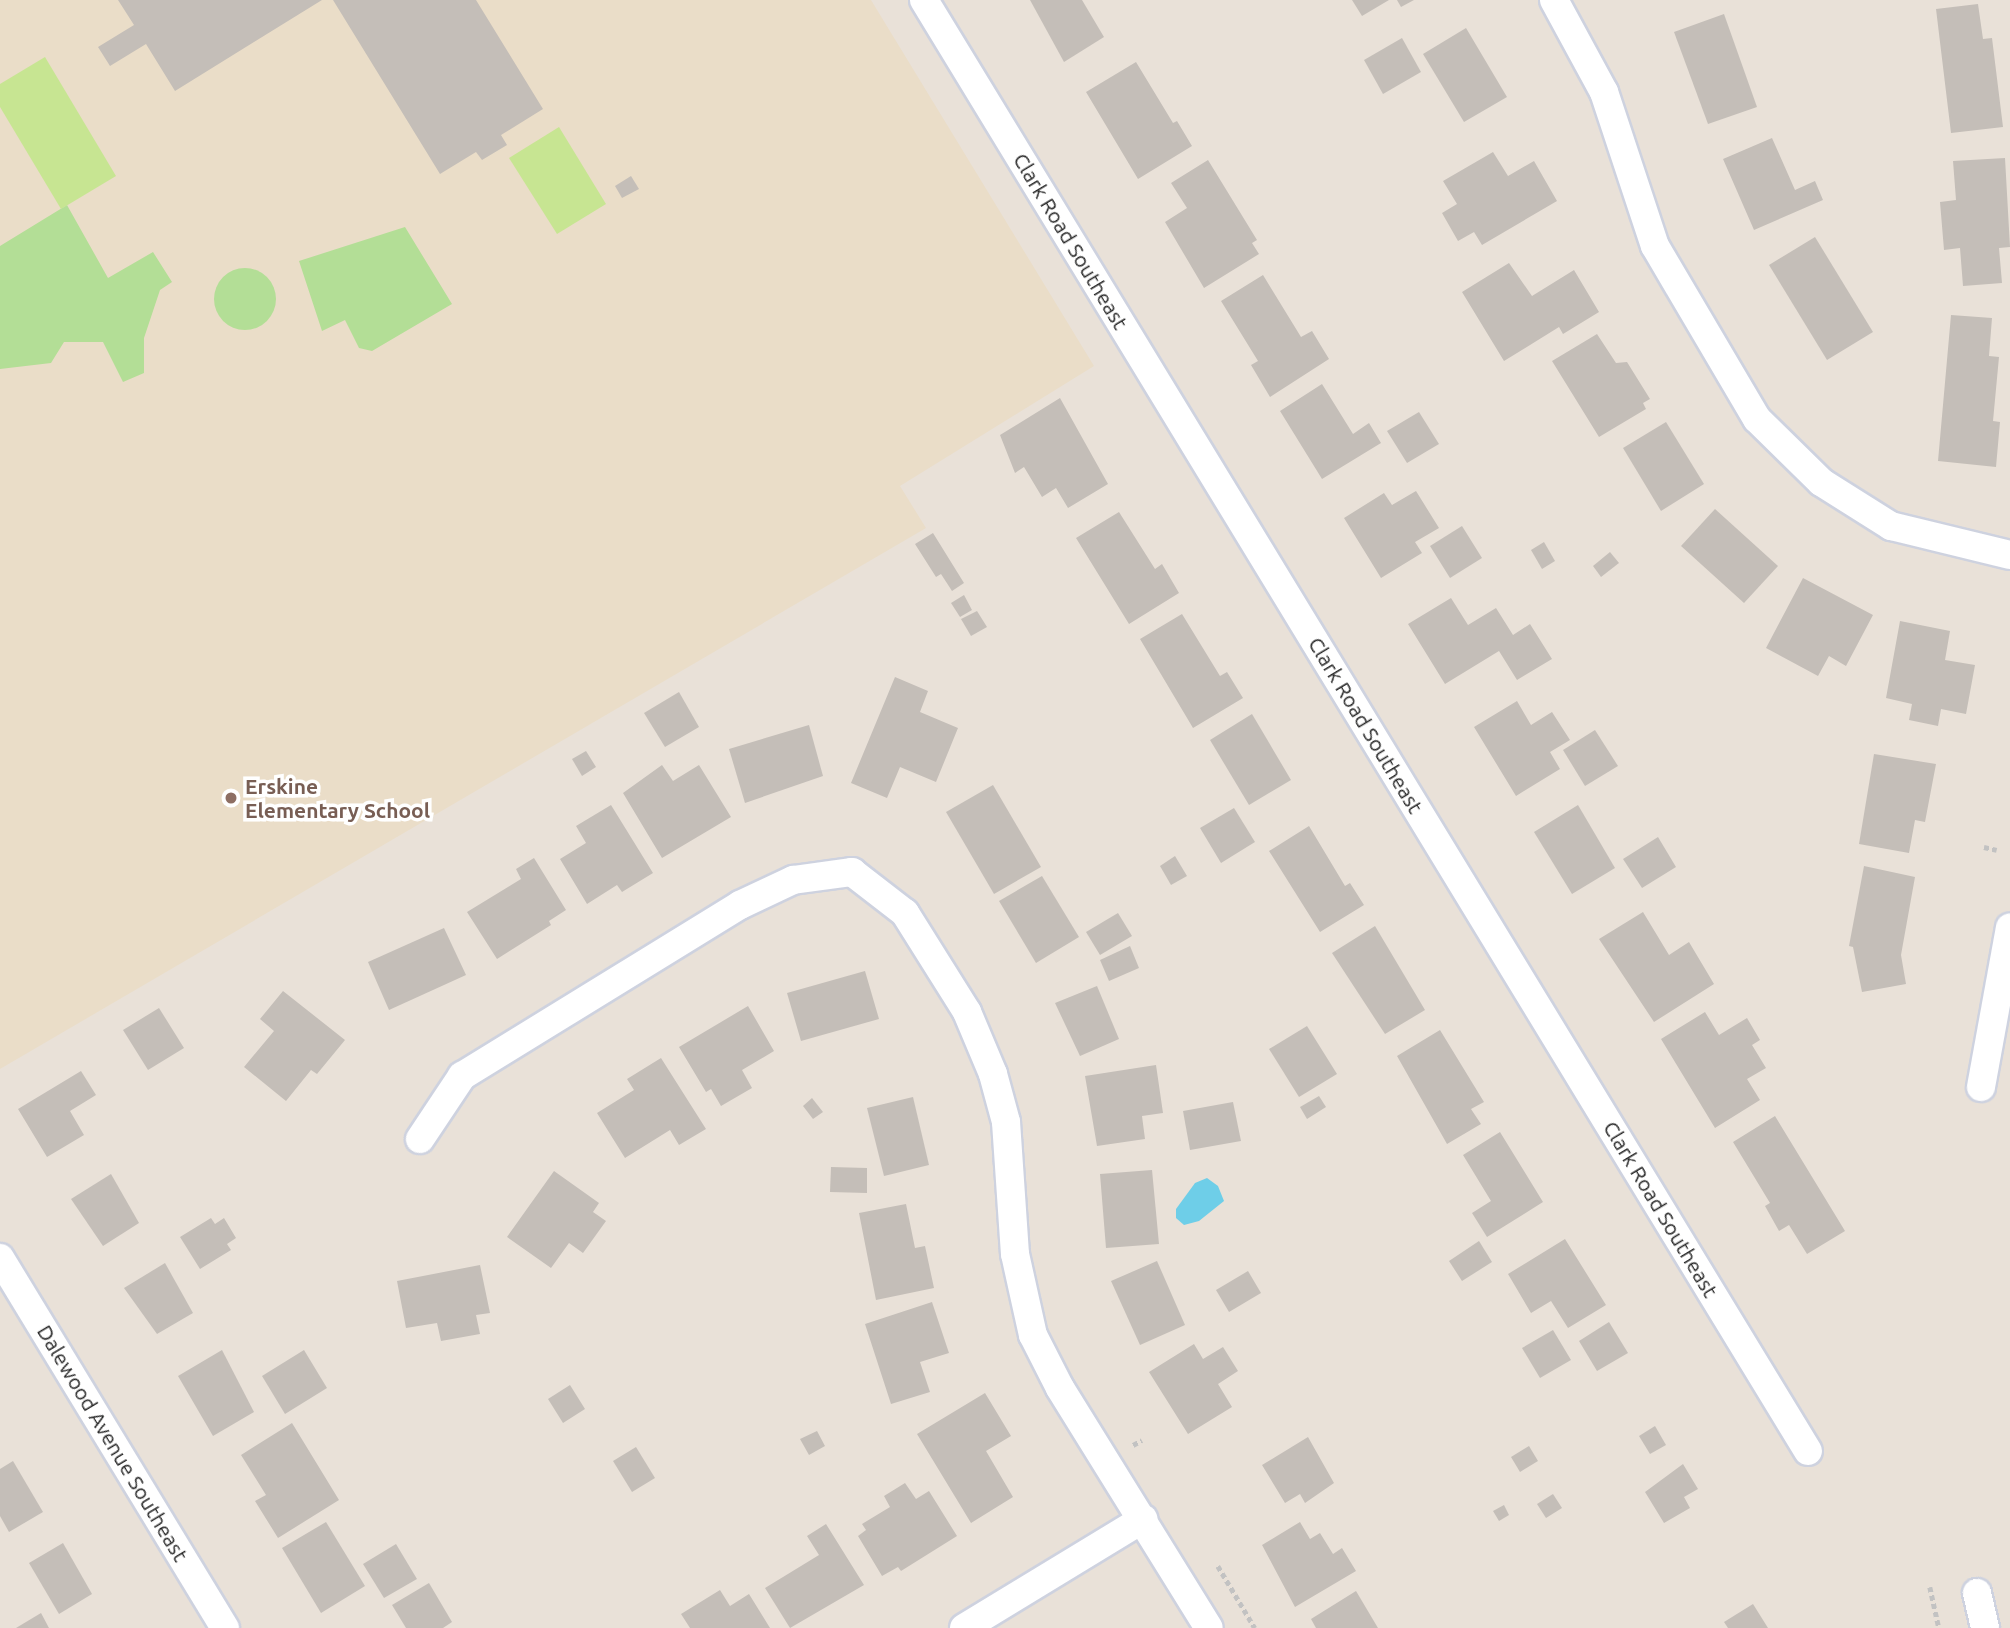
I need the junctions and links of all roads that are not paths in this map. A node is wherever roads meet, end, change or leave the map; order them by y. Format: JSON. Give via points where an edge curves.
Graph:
{"nodes":[{"id":1,"x":924,"y":0,"type":"edge"},
{"id":2,"x":1554,"y":0,"type":"edge"},
{"id":3,"x":2010,"y":555,"type":"edge"},
{"id":4,"x":2010,"y":928,"type":"edge"},
{"id":5,"x":1981,"y":1087,"type":"dead end"},
{"id":6,"x":420,"y":1139,"type":"dead end"},
{"id":7,"x":0,"y":1258,"type":"edge"},
{"id":8,"x":1808,"y":1451,"type":"dead end"},
{"id":9,"x":1143,"y":1519,"type":"junction"},
{"id":10,"x":1977,"y":1593,"type":"dead end"},
{"id":11,"x":225,"y":1628,"type":"edge"},
{"id":12,"x":964,"y":1628,"type":"edge"},
{"id":13,"x":1209,"y":1628,"type":"edge"},
{"id":14,"x":1985,"y":1628,"type":"edge"}],
"edges":[{"from":1,"to":8,"type":"street","name":"Clark Road Southeast"},
{"from":2,"to":3,"type":"street","via":[[1604,92],[1655,246],[1757,419],[1821,482],[1891,526]]},
{"from":4,"to":5,"type":"street"},
{"from":6,"to":9,"type":"street","via":[[462,1076],[473,1069],[740,905],[793,880],[852,872],[905,913],[967,1012],[993,1074],[1006,1122],[1014,1255],[1033,1335],[1060,1388]]},
{"from":7,"to":11,"type":"street","name":"Dalewood Avenue Southeast"},
{"from":9,"to":12,"type":"street"},
{"from":9,"to":13,"type":"street"},
{"from":10,"to":14,"type":"street"}]}
